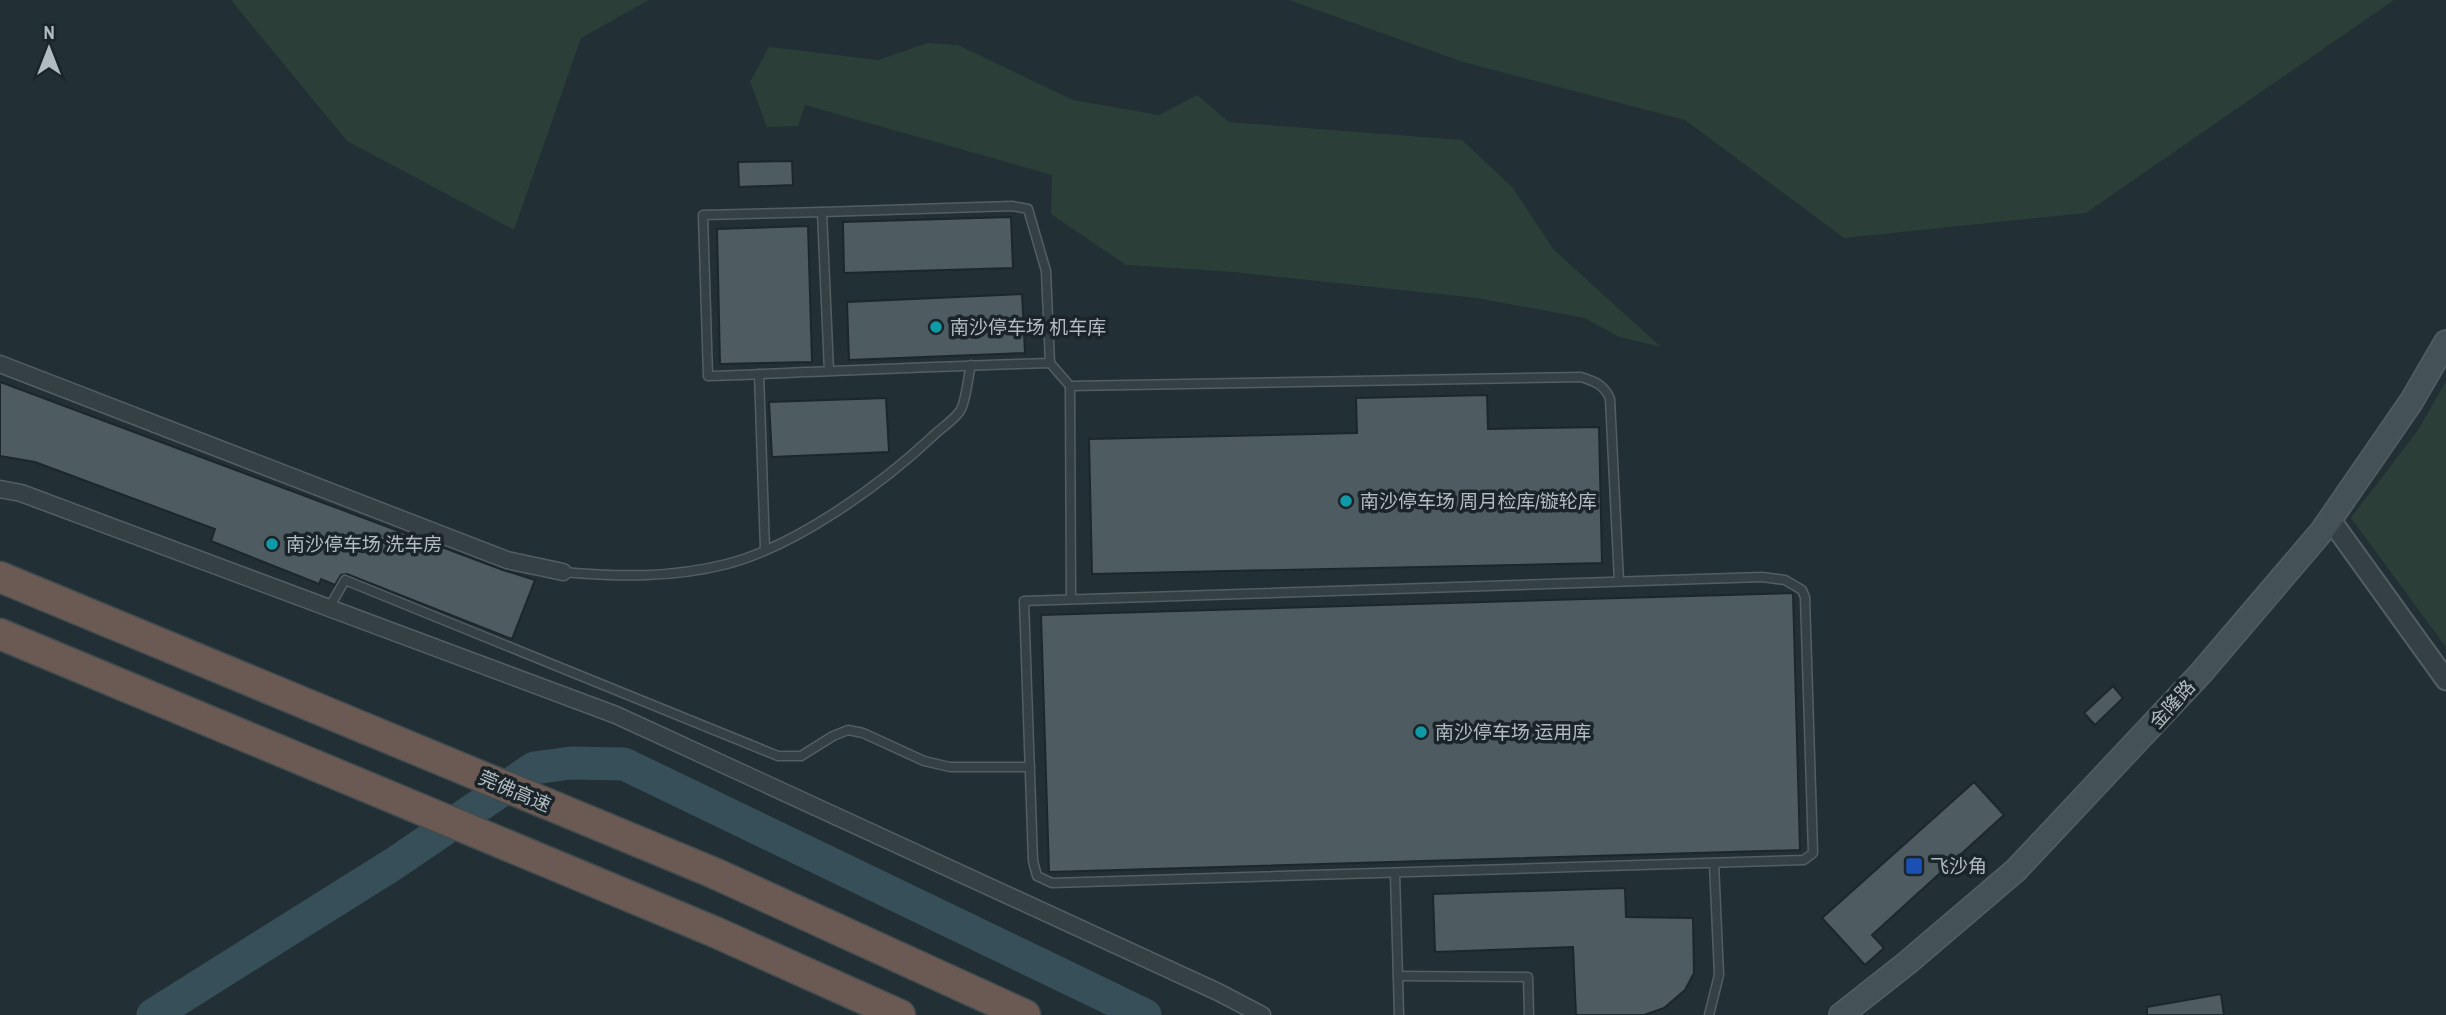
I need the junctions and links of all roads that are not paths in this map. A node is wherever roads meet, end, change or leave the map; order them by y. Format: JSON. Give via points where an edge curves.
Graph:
{"nodes":[{"id":1,"x":822,"y":212,"type":"junction"},
{"id":2,"x":2446,"y":342,"type":"edge"},
{"id":3,"x":1050,"y":363,"type":"junction"},
{"id":4,"x":0,"y":364,"type":"edge"},
{"id":5,"x":971,"y":365,"type":"junction"},
{"id":6,"x":829,"y":371,"type":"junction"},
{"id":7,"x":759,"y":374,"type":"junction"},
{"id":8,"x":1070,"y":386,"type":"junction"},
{"id":9,"x":0,"y":489,"type":"edge"},
{"id":10,"x":2330,"y":519,"type":"junction"},
{"id":11,"x":765,"y":549,"type":"junction"},
{"id":12,"x":563,"y":572,"type":"joint"},
{"id":13,"x":0,"y":577,"type":"edge"},
{"id":14,"x":1619,"y":581,"type":"junction"},
{"id":15,"x":1072,"y":599,"type":"junction"},
{"id":16,"x":330,"y":608,"type":"junction"},
{"id":17,"x":0,"y":634,"type":"edge"},
{"id":18,"x":2446,"y":680,"type":"edge"},
{"id":19,"x":1030,"y":767,"type":"junction"},
{"id":20,"x":1714,"y":863,"type":"junction"},
{"id":21,"x":1395,"y":873,"type":"junction"},
{"id":22,"x":1398,"y":975,"type":"junction"},
{"id":23,"x":900,"y":1015,"type":"edge"},
{"id":24,"x":1025,"y":1015,"type":"edge"},
{"id":25,"x":1262,"y":1015,"type":"edge"},
{"id":26,"x":1399,"y":1015,"type":"edge"},
{"id":27,"x":1529,"y":1015,"type":"edge"},
{"id":28,"x":1709,"y":1015,"type":"edge"},
{"id":29,"x":1841,"y":1015,"type":"edge"}],
"edges":[{"from":1,"to":3,"type":"lane","via":[[1028,209],[1046,271]]},
{"from":1,"to":6,"type":"lane"},
{"from":1,"to":7,"type":"lane","via":[[703,215],[708,376]]},
{"from":2,"to":10,"type":"main road","name":"金隆路","via":[[2411,402]]},
{"from":3,"to":5,"type":"lane"},
{"from":3,"to":8,"type":"lane"},
{"from":4,"to":12,"type":"street","via":[[506,559]]},
{"from":5,"to":6,"type":"lane"},
{"from":5,"to":11,"type":"lane","via":[[961,410],[905,462],[824,519]]},
{"from":6,"to":7,"type":"lane"},
{"from":7,"to":11,"type":"lane"},
{"from":8,"to":14,"type":"lane","via":[[1581,377],[1597,382],[1610,398]]},
{"from":8,"to":15,"type":"lane"},
{"from":9,"to":16,"type":"street"},
{"from":10,"to":18,"type":"street"},
{"from":10,"to":29,"type":"main road","name":"金隆路","via":[[2200,673],[2016,870]]},
{"from":11,"to":12,"type":"lane","via":[[729,564],[653,576]]},
{"from":13,"to":24,"type":"highway","name":"莞佛高速","via":[[714,873]]},
{"from":14,"to":15,"type":"lane"},
{"from":14,"to":20,"type":"lane","via":[[1762,577],[1785,580],[1805,597],[1813,853],[1804,860]]},
{"from":15,"to":19,"type":"lane","via":[[1024,601]]},
{"from":16,"to":19,"type":"lane","via":[[345,580],[778,756],[801,756],[848,730],[923,761],[950,767]]},
{"from":16,"to":25,"type":"street","via":[[616,715]]},
{"from":17,"to":23,"type":"highway","via":[[715,932]]},
{"from":19,"to":21,"type":"lane","via":[[1033,861],[1037,876],[1052,883]]},
{"from":20,"to":21,"type":"lane"},
{"from":20,"to":28,"type":"lane","via":[[1718,975]]},
{"from":21,"to":22,"type":"lane"},
{"from":22,"to":26,"type":"lane"},
{"from":22,"to":27,"type":"lane","via":[[1528,977]]}]}
